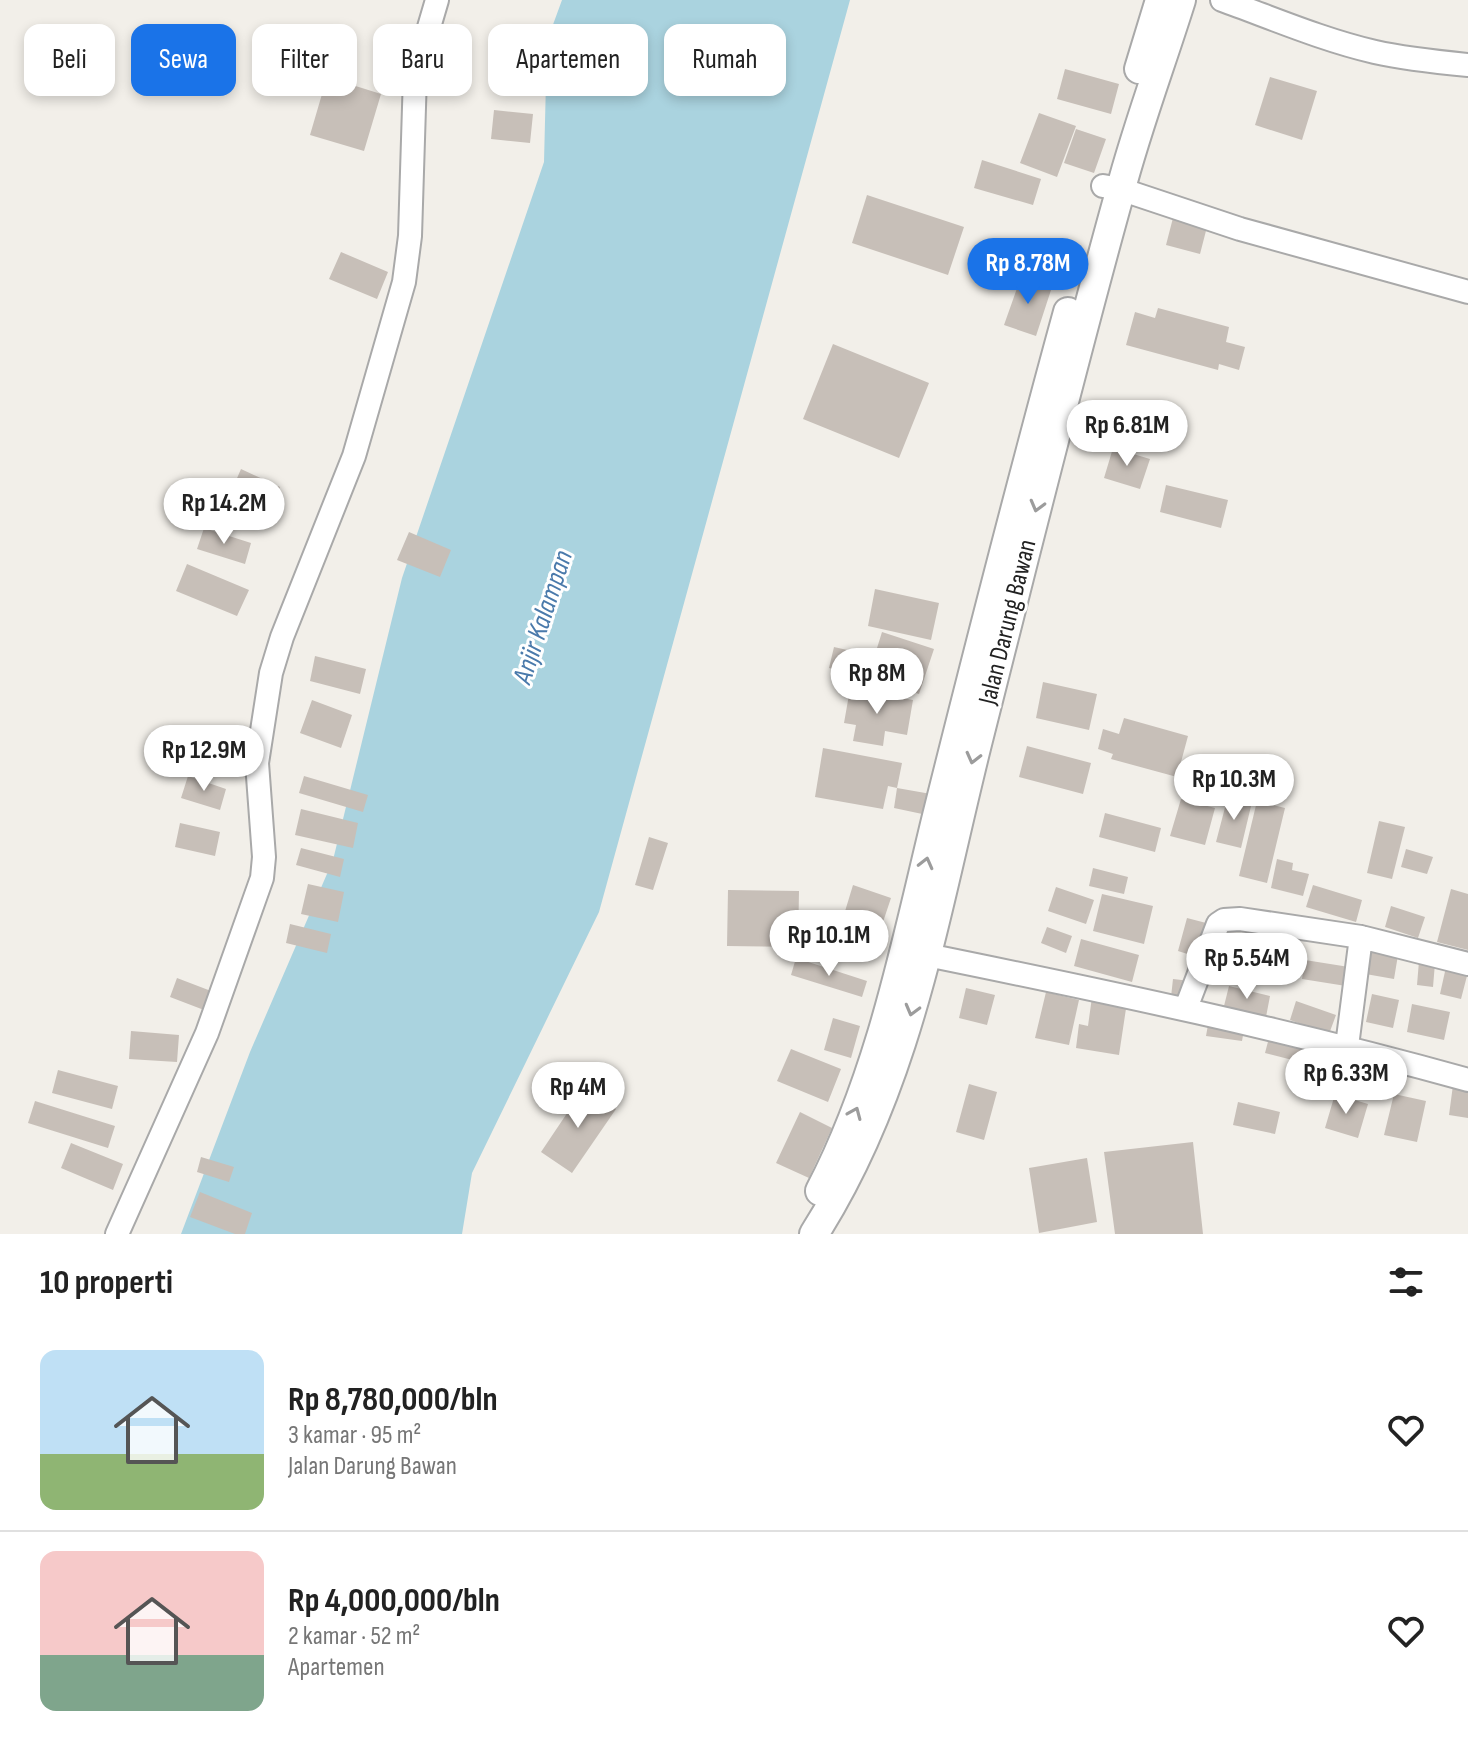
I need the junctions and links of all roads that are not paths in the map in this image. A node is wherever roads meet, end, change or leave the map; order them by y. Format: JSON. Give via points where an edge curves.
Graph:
{"nodes":[{"id":1,"x":437,"y":0,"type":"edge"},
{"id":2,"x":1160,"y":0,"type":"edge"},
{"id":3,"x":1181,"y":0,"type":"edge"},
{"id":4,"x":1222,"y":0,"type":"edge"},
{"id":5,"x":1468,"y":65,"type":"edge"},
{"id":6,"x":1112,"y":188,"type":"junction"},
{"id":7,"x":1468,"y":292,"type":"edge"},
{"id":8,"x":1361,"y":937,"type":"junction"},
{"id":9,"x":927,"y":955,"type":"junction"},
{"id":10,"x":1468,"y":964,"type":"edge"},
{"id":11,"x":1186,"y":1008,"type":"junction"},
{"id":12,"x":1347,"y":1046,"type":"junction"},
{"id":13,"x":1468,"y":1080,"type":"edge"},
{"id":14,"x":117,"y":1234,"type":"edge"},
{"id":15,"x":797,"y":1234,"type":"edge"},
{"id":16,"x":814,"y":1234,"type":"edge"}],
"edges":[{"from":1,"to":14,"type":"street","via":[[415,75],[404,282],[354,456],[271,673],[257,763],[262,878],[207,1033]]},
{"from":2,"to":6,"type":"street","name":"Jalan Darung Bawan"},
{"from":3,"to":6,"type":"street","name":"Jalan Darung Bawan"},
{"from":4,"to":5,"type":"street","via":[[1374,52]]},
{"from":6,"to":7,"type":"street"},
{"from":6,"to":9,"type":"street","name":"Jalan Darung Bawan","one_way":true},
{"from":15,"to":6,"type":"street","name":"Jalan Darung Bawan","one_way":true,"via":[[832,1168],[866,1085],[1013,515]]},
{"from":8,"to":10,"type":"street"},
{"from":8,"to":11,"type":"street","via":[[1224,920]]},
{"from":8,"to":12,"type":"street"},
{"from":9,"to":11,"type":"street"},
{"from":9,"to":16,"type":"street","name":"Jalan Darung Bawan","one_way":true,"via":[[877,1112],[850,1174]]},
{"from":11,"to":12,"type":"street"},
{"from":12,"to":13,"type":"street"}]}
